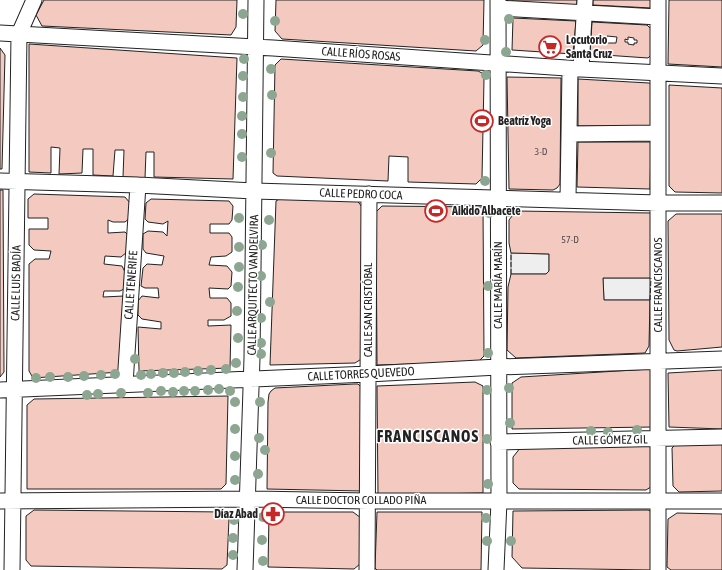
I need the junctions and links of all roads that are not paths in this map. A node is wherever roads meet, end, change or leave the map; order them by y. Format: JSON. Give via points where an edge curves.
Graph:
{"nodes":[{"id":1,"x":34,"y":0,"type":"edge"},
{"id":2,"x":256,"y":0,"type":"edge"},
{"id":3,"x":658,"y":0,"type":"edge"},
{"id":4,"x":498,"y":4,"type":"edge"},
{"id":5,"x":585,"y":7,"type":"edge"},
{"id":6,"x":658,"y":17,"type":"junction"},
{"id":7,"x":0,"y":33,"type":"edge"},
{"id":8,"x":19,"y":34,"type":"junction"},
{"id":9,"x":256,"y":47,"type":"junction"},
{"id":10,"x":497,"y":63,"type":"junction"},
{"id":11,"x":575,"y":69,"type":"junction"},
{"id":12,"x":658,"y":73,"type":"junction"},
{"id":13,"x":722,"y":76,"type":"edge"},
{"id":14,"x":658,"y":133,"type":"junction"},
{"id":15,"x":569,"y":134,"type":"junction"},
{"id":16,"x":0,"y":181,"type":"edge"},
{"id":17,"x":17,"y":181,"type":"junction"},
{"id":18,"x":138,"y":185,"type":"junction"},
{"id":19,"x":254,"y":191,"type":"junction"},
{"id":20,"x":369,"y":194,"type":"junction"},
{"id":21,"x":497,"y":198,"type":"junction"},
{"id":22,"x":568,"y":199,"type":"junction"},
{"id":23,"x":658,"y":203,"type":"junction"},
{"id":24,"x":722,"y":203,"type":"edge"},
{"id":25,"x":722,"y":359,"type":"edge"},
{"id":26,"x":658,"y":362,"type":"junction"},
{"id":27,"x":498,"y":367,"type":"junction"},
{"id":28,"x":368,"y":374,"type":"junction"},
{"id":29,"x":251,"y":379,"type":"junction"},
{"id":30,"x":125,"y":384,"type":"junction"},
{"id":31,"x":7,"y":390,"type":"edge"},
{"id":32,"x":722,"y":437,"type":"edge"},
{"id":33,"x":658,"y":439,"type":"junction"},
{"id":34,"x":498,"y":442,"type":"junction"},
{"id":35,"x":247,"y":499,"type":"junction"},
{"id":36,"x":6,"y":501,"type":"edge"},
{"id":37,"x":368,"y":501,"type":"junction"},
{"id":38,"x":498,"y":501,"type":"junction"},
{"id":39,"x":658,"y":501,"type":"junction"},
{"id":40,"x":722,"y":501,"type":"edge"},
{"id":41,"x":12,"y":570,"type":"edge"},
{"id":42,"x":245,"y":570,"type":"edge"},
{"id":43,"x":367,"y":570,"type":"edge"},
{"id":44,"x":496,"y":570,"type":"edge"},
{"id":45,"x":658,"y":570,"type":"edge"}],
"edges":[{"from":1,"to":8,"type":"street","name":"CALLE LUIS BADÍA"},
{"from":2,"to":9,"type":"street","name":"CALLE ARQUITECTO VANDELVIRA"},
{"from":3,"to":6,"type":"street","name":"CALLE FRANCISCANOS"},
{"from":4,"to":5,"type":"street"},
{"from":4,"to":10,"type":"street","name":"CALLE MARÍA MARÍN"},
{"from":5,"to":6,"type":"street"},
{"from":5,"to":11,"type":"street"},
{"from":6,"to":12,"type":"street","name":"CALLE FRANCISCANOS"},
{"from":7,"to":8,"type":"street","name":"CALLE RÍOS ROSAS"},
{"from":8,"to":9,"type":"street","name":"CALLE RÍOS ROSAS"},
{"from":8,"to":17,"type":"street","name":"CALLE LUIS BADÍA"},
{"from":9,"to":10,"type":"street","name":"CALLE RÍOS ROSAS"},
{"from":9,"to":19,"type":"street","name":"CALLE ARQUITECTO VANDELVIRA"},
{"from":10,"to":11,"type":"street","name":"CALLE RÍOS ROSAS"},
{"from":10,"to":21,"type":"street","name":"CALLE MARÍA MARÍN"},
{"from":11,"to":12,"type":"street","name":"CALLE RÍOS ROSAS"},
{"from":11,"to":15,"type":"street"},
{"from":12,"to":13,"type":"street","name":"CALLE RÍOS ROSAS"},
{"from":12,"to":14,"type":"street","name":"CALLE FRANCISCANOS"},
{"from":14,"to":15,"type":"street"},
{"from":14,"to":23,"type":"street","name":"CALLE FRANCISCANOS"},
{"from":15,"to":22,"type":"street"},
{"from":16,"to":17,"type":"street","name":"CALLE PEDRO COCA"},
{"from":17,"to":18,"type":"street","name":"CALLE PEDRO COCA"},
{"from":17,"to":31,"type":"street","name":"CALLE LUIS BADÍA"},
{"from":18,"to":19,"type":"street","name":"CALLE PEDRO COCA"},
{"from":18,"to":30,"type":"street","name":"CALLE TENERIFE"},
{"from":19,"to":20,"type":"street","name":"CALLE PEDRO COCA"},
{"from":19,"to":29,"type":"street","name":"CALLE ARQUITECTO VANDELVIRA"},
{"from":20,"to":21,"type":"street","name":"CALLE PEDRO COCA"},
{"from":20,"to":28,"type":"street","name":"CALLE SAN CRISTÓBAL"},
{"from":21,"to":22,"type":"street","name":"CALLE PEDRO COCA"},
{"from":21,"to":27,"type":"street","name":"CALLE MARÍA MARÍN"},
{"from":22,"to":23,"type":"street","name":"CALLE PEDRO COCA"},
{"from":23,"to":24,"type":"street","name":"CALLE PEDRO COCA"},
{"from":23,"to":26,"type":"street","name":"CALLE FRANCISCANOS"},
{"from":25,"to":26,"type":"street","name":"CALLE TORRES QUEVEDO"},
{"from":26,"to":27,"type":"street","name":"CALLE TORRES QUEVEDO"},
{"from":26,"to":33,"type":"street","name":"CALLE FRANCISCANOS"},
{"from":27,"to":28,"type":"street","name":"CALLE TORRES QUEVEDO"},
{"from":27,"to":34,"type":"street","name":"CALLE MARÍA MARÍN"},
{"from":28,"to":29,"type":"street","name":"CALLE TORRES QUEVEDO"},
{"from":28,"to":37,"type":"street","name":"CALLE SAN CRISTÓBAL"},
{"from":29,"to":30,"type":"street","name":"CALLE TORRES QUEVEDO"},
{"from":29,"to":35,"type":"street","name":"CALLE ARQUITECTO VANDELVIRA"},
{"from":30,"to":31,"type":"street","name":"CALLE TORRES QUEVEDO"},
{"from":31,"to":36,"type":"street","name":"CALLE LUIS BADÍA"},
{"from":32,"to":33,"type":"street","name":"CALLE GÓMEZ GIL"},
{"from":33,"to":34,"type":"street","name":"CALLE GÓMEZ GIL"},
{"from":33,"to":39,"type":"street","name":"CALLE FRANCISCANOS"},
{"from":34,"to":38,"type":"street","name":"CALLE MARÍA MARÍN"},
{"from":35,"to":36,"type":"street","name":"CALLE DOCTOR COLLADO PIÑA"},
{"from":35,"to":37,"type":"street","name":"CALLE DOCTOR COLLADO PIÑA"},
{"from":35,"to":42,"type":"street","name":"CALLE ARQUITECTO VANDELVIRA"},
{"from":36,"to":41,"type":"street","name":"CALLE LUIS BADÍA"},
{"from":37,"to":38,"type":"street","name":"CALLE DOCTOR COLLADO PIÑA"},
{"from":37,"to":43,"type":"street","name":"CALLE SAN CRISTÓBAL"},
{"from":38,"to":39,"type":"street","name":"CALLE DOCTOR COLLADO PIÑA"},
{"from":38,"to":44,"type":"street","name":"CALLE MARÍA MARÍN"},
{"from":39,"to":40,"type":"street","name":"CALLE DOCTOR COLLADO PIÑA"},
{"from":39,"to":45,"type":"street","name":"CALLE FRANCISCANOS"}]}
